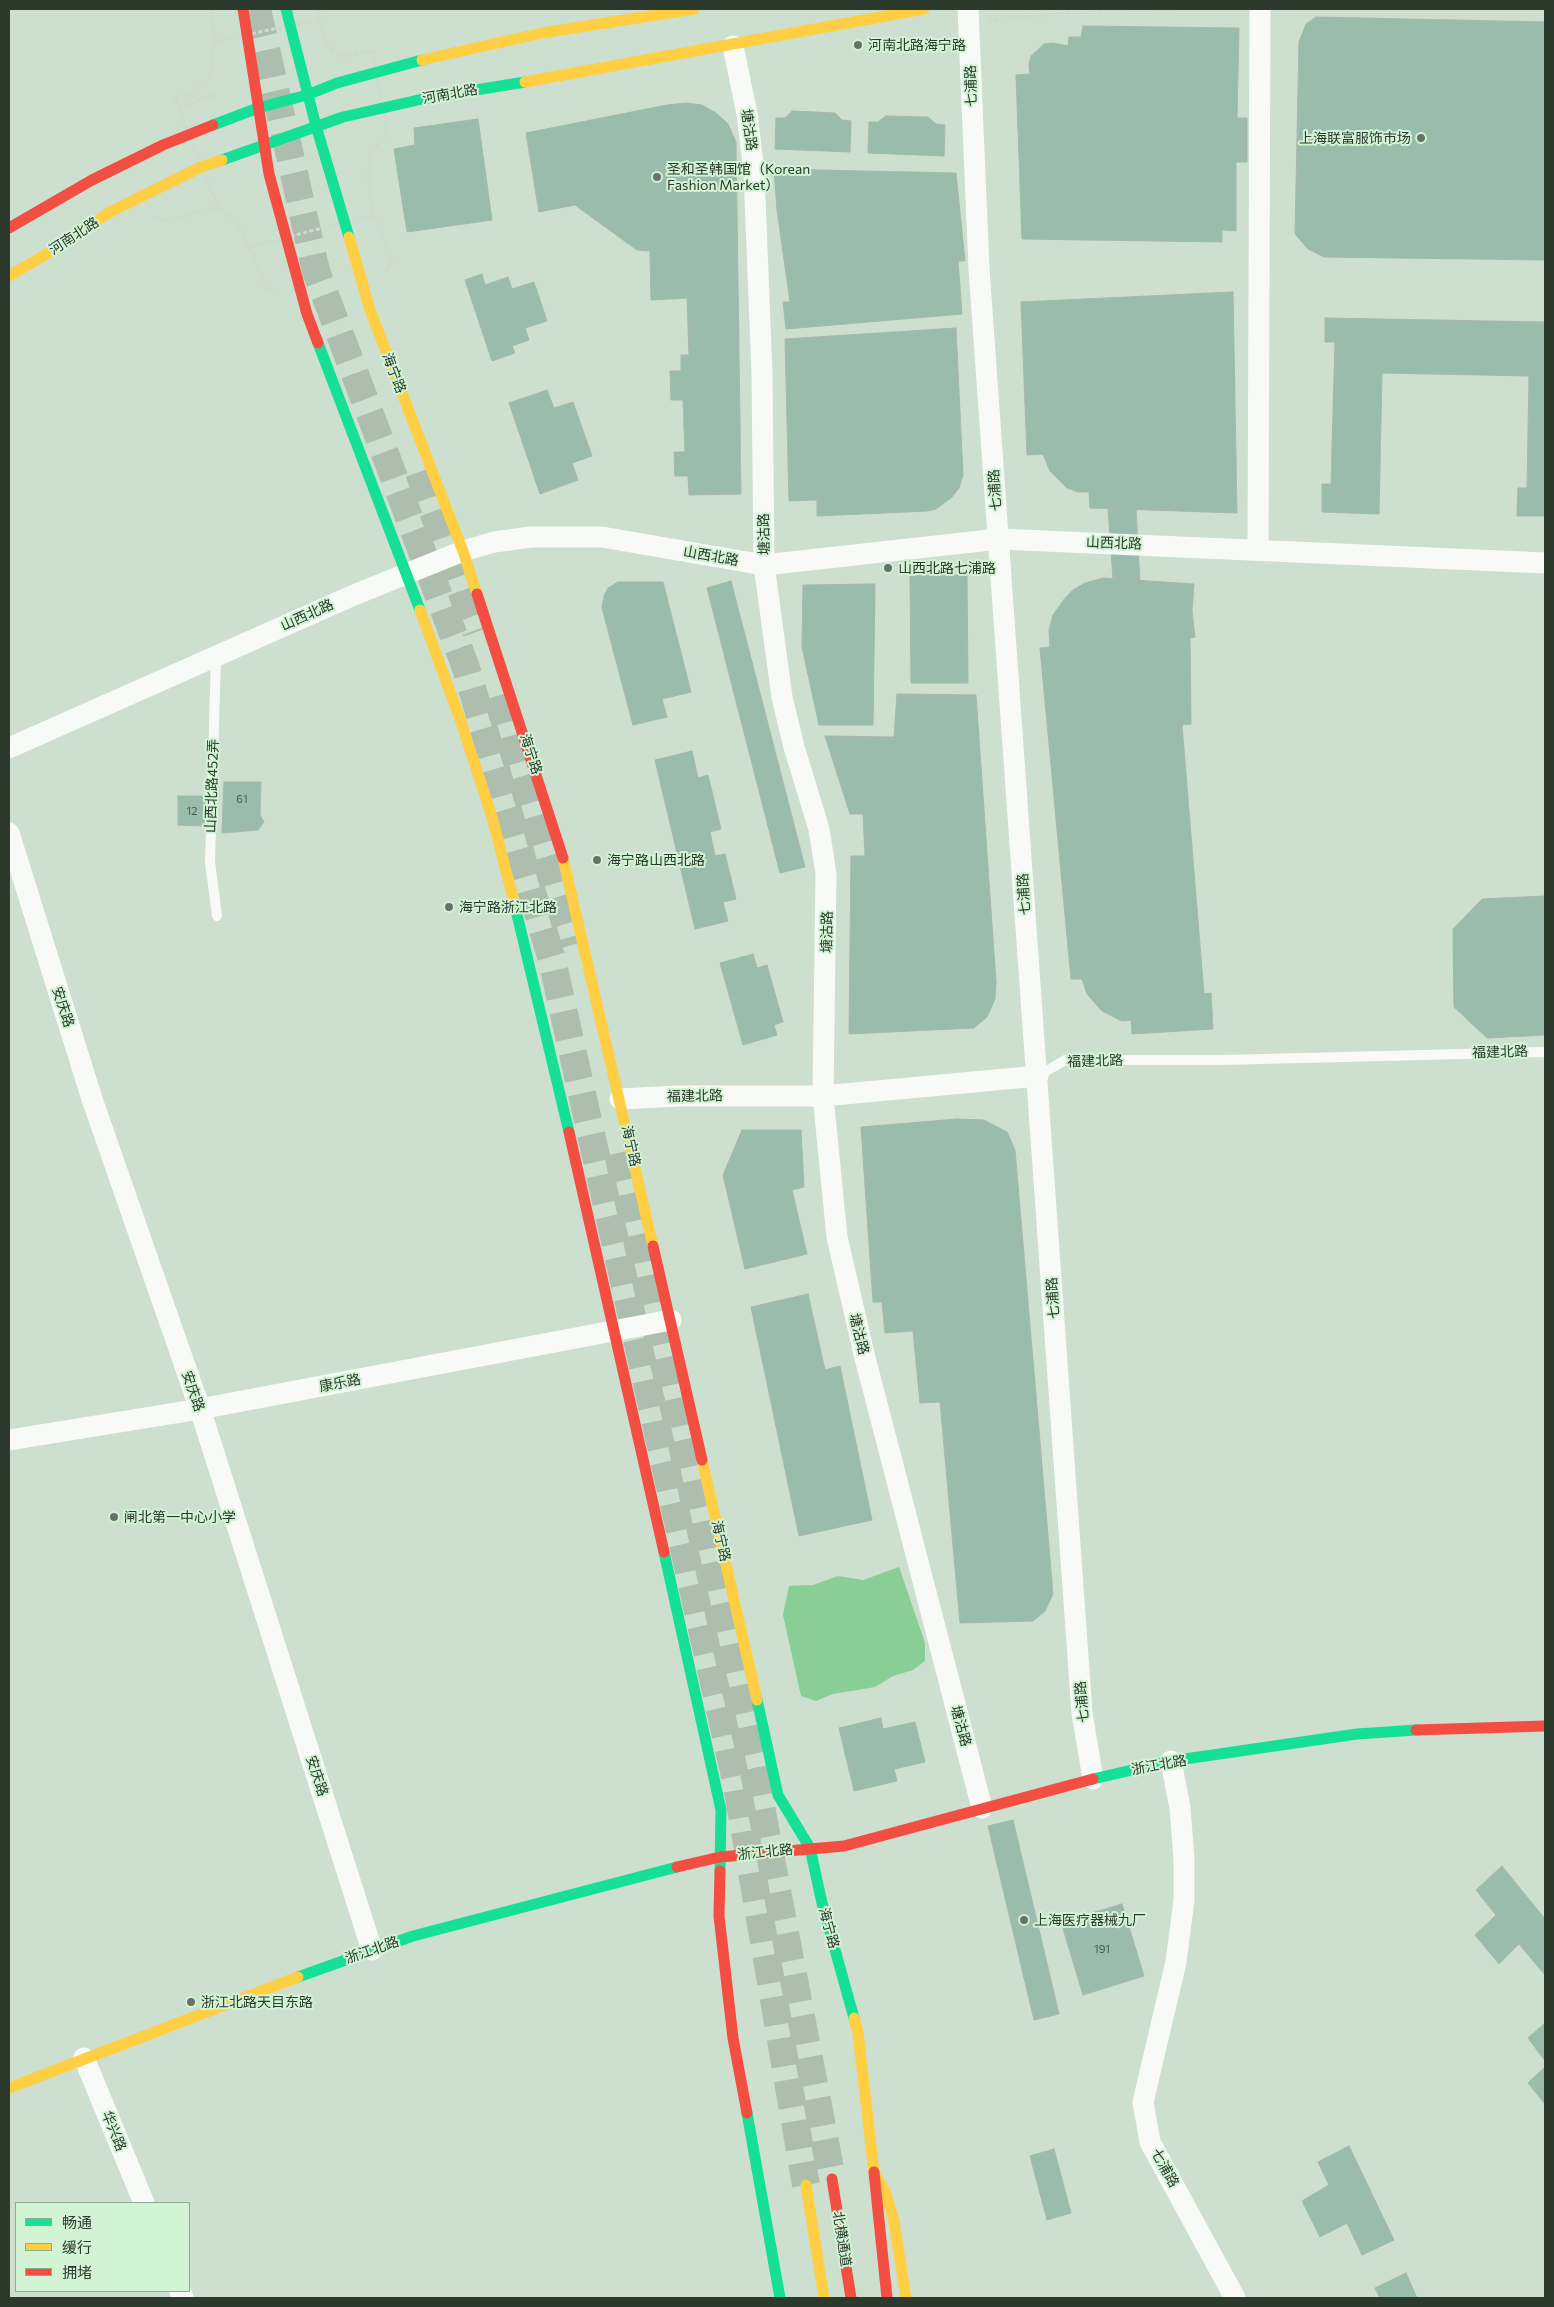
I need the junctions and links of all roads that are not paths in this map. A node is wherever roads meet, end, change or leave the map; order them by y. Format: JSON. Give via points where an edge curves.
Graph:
{"nodes":[{"id":1,"x":243,"y":9,"type":"edge"},
{"id":2,"x":286,"y":9,"type":"edge"},
{"id":3,"x":694,"y":9,"type":"edge"},
{"id":4,"x":924,"y":9,"type":"edge"},
{"id":5,"x":1260,"y":9,"type":"edge"},
{"id":6,"x":626,"y":14,"type":"edge"},
{"id":7,"x":968,"y":16,"type":"edge"},
{"id":8,"x":733,"y":46,"type":"junction"},
{"id":9,"x":307,"y":95,"type":"junction"},
{"id":10,"x":258,"y":108,"type":"junction"},
{"id":11,"x":316,"y":126,"type":"junction"},
{"id":12,"x":264,"y":147,"type":"junction"},
{"id":13,"x":9,"y":228,"type":"edge"},
{"id":14,"x":9,"y":276,"type":"edge"},
{"id":15,"x":999,"y":539,"type":"junction"},
{"id":16,"x":1258,"y":549,"type":"junction"},
{"id":17,"x":463,"y":551,"type":"junction"},
{"id":18,"x":1545,"y":563,"type":"edge"},
{"id":19,"x":764,"y":565,"type":"junction"},
{"id":20,"x":407,"y":574,"type":"junction"},
{"id":21,"x":216,"y":656,"type":"junction"},
{"id":22,"x":9,"y":748,"type":"edge"},
{"id":23,"x":9,"y":834,"type":"edge"},
{"id":24,"x":217,"y":916,"type":"dead end"},
{"id":25,"x":1545,"y":1052,"type":"edge"},
{"id":26,"x":1038,"y":1076,"type":"junction"},
{"id":27,"x":823,"y":1096,"type":"junction"},
{"id":28,"x":620,"y":1099,"type":"junction"},
{"id":29,"x":671,"y":1320,"type":"junction"},
{"id":30,"x":614,"y":1331,"type":"junction"},
{"id":31,"x":200,"y":1409,"type":"junction"},
{"id":32,"x":9,"y":1440,"type":"edge"},
{"id":33,"x":1545,"y":1726,"type":"edge"},
{"id":34,"x":1171,"y":1761,"type":"junction"},
{"id":35,"x":1093,"y":1779,"type":"junction"},
{"id":36,"x":982,"y":1808,"type":"junction"},
{"id":37,"x":810,"y":1848,"type":"junction"},
{"id":38,"x":720,"y":1857,"type":"junction"},
{"id":39,"x":372,"y":1950,"type":"junction"},
{"id":40,"x":84,"y":2058,"type":"junction"},
{"id":41,"x":9,"y":2088,"type":"edge"},
{"id":42,"x":874,"y":2172,"type":"junction"},
{"id":43,"x":832,"y":2179,"type":"tunnel mouth"},
{"id":44,"x":806,"y":2185,"type":"tunnel mouth"},
{"id":45,"x":144,"y":2202,"type":"edge"},
{"id":46,"x":780,"y":2298,"type":"edge"},
{"id":47,"x":824,"y":2298,"type":"edge"},
{"id":48,"x":851,"y":2298,"type":"edge"},
{"id":49,"x":887,"y":2298,"type":"edge"},
{"id":50,"x":906,"y":2298,"type":"edge"},
{"id":51,"x":1235,"y":2298,"type":"edge"}],
"edges":[{"from":1,"to":10,"type":"main road"},
{"from":2,"to":9,"type":"main road","name":"海宁路"},
{"from":3,"to":6,"type":"main road"},
{"from":4,"to":8,"type":"main road","name":"河南北路"},
{"from":5,"to":16,"type":"street"},
{"from":6,"to":9,"type":"main road","via":[[420,60],[337,83]]},
{"from":7,"to":15,"type":"street","name":"七浦路","via":[[979,269]]},
{"from":8,"to":11,"type":"main road","name":"河南北路","via":[[427,98]]},
{"from":8,"to":19,"type":"street","name":"塘沽路","via":[[747,114],[754,172],[762,374]]},
{"from":9,"to":10,"type":"main road"},
{"from":9,"to":11,"type":"main road","name":"海宁路"},
{"from":10,"to":12,"type":"main road"},
{"from":10,"to":13,"type":"main road","via":[[115,168]]},
{"from":11,"to":12,"type":"main road","name":"河南北路"},
{"from":11,"to":17,"type":"main road","name":"海宁路","via":[[373,318]]},
{"from":12,"to":14,"type":"main road","name":"河南北路","via":[[201,167],[110,212]]},
{"from":12,"to":20,"type":"main road","via":[[307,314]]},
{"from":15,"to":16,"type":"street","name":"山西北路"},
{"from":15,"to":19,"type":"street","name":"山西北路"},
{"from":15,"to":26,"type":"street","name":"七浦路"},
{"from":16,"to":18,"type":"street","name":"山西北路"},
{"from":17,"to":19,"type":"street","name":"山西北路","via":[[494,542],[531,537],[602,537]]},
{"from":17,"to":20,"type":"street","name":"山西北路"},
{"from":17,"to":28,"type":"main road","name":"海宁路","via":[[562,852]]},
{"from":19,"to":27,"type":"street","name":"塘沽路","via":[[782,697],[819,829],[826,867]]},
{"from":20,"to":21,"type":"street","name":"山西北路"},
{"from":20,"to":30,"type":"main road","via":[[460,719],[507,871]]},
{"from":21,"to":22,"type":"street","name":"山西北路"},
{"from":21,"to":24,"type":"lane","name":"山西北路452弄","via":[[210,862]]},
{"from":23,"to":31,"type":"street","name":"安庆路","via":[[92,1098]]},
{"from":25,"to":26,"type":"lane","name":"福建北路","via":[[1221,1060],[1065,1060]]},
{"from":26,"to":27,"type":"street","name":"福建北路"},
{"from":26,"to":35,"type":"street","name":"七浦路","via":[[1082,1713]]},
{"from":27,"to":28,"type":"street","name":"福建北路"},
{"from":27,"to":36,"type":"street","name":"塘沽路","via":[[832,1201],[845,1279]]},
{"from":28,"to":29,"type":"main road","name":"海宁路"},
{"from":29,"to":30,"type":"street","name":"康乐路"},
{"from":29,"to":37,"type":"main road","name":"海宁路","via":[[778,1795]]},
{"from":30,"to":31,"type":"street","name":"康乐路"},
{"from":30,"to":38,"type":"main road","via":[[721,1810]]},
{"from":31,"to":32,"type":"street","name":"康乐路"},
{"from":31,"to":39,"type":"street","name":"安庆路"},
{"from":33,"to":34,"type":"main road","name":"浙江北路","via":[[1357,1734]]},
{"from":34,"to":35,"type":"main road","name":"浙江北路"},
{"from":34,"to":51,"type":"street","name":"七浦路","via":[[1180,1808],[1184,1900],[1176,1962],[1142,2102],[1150,2142]]},
{"from":35,"to":36,"type":"main road","name":"浙江北路"},
{"from":36,"to":37,"type":"main road","name":"浙江北路","via":[[844,1846]]},
{"from":37,"to":38,"type":"main road","name":"浙江北路"},
{"from":37,"to":42,"type":"main road","name":"海宁路","via":[[858,2033]]},
{"from":38,"to":39,"type":"main road","name":"浙江北路","via":[[565,1895],[412,1936]]},
{"from":38,"to":46,"type":"main road","via":[[719,1916],[733,2038]]},
{"from":39,"to":40,"type":"main road","name":"浙江北路"},
{"from":40,"to":41,"type":"main road","name":"浙江北路"},
{"from":40,"to":45,"type":"street","name":"华兴路"},
{"from":42,"to":49,"type":"main road"},
{"from":42,"to":50,"type":"main road","name":"海宁路","via":[[886,2194],[894,2221]]},
{"from":43,"to":48,"type":"main road","name":"北横通道"},
{"from":44,"to":47,"type":"main road","name":"北横通道"}]}
